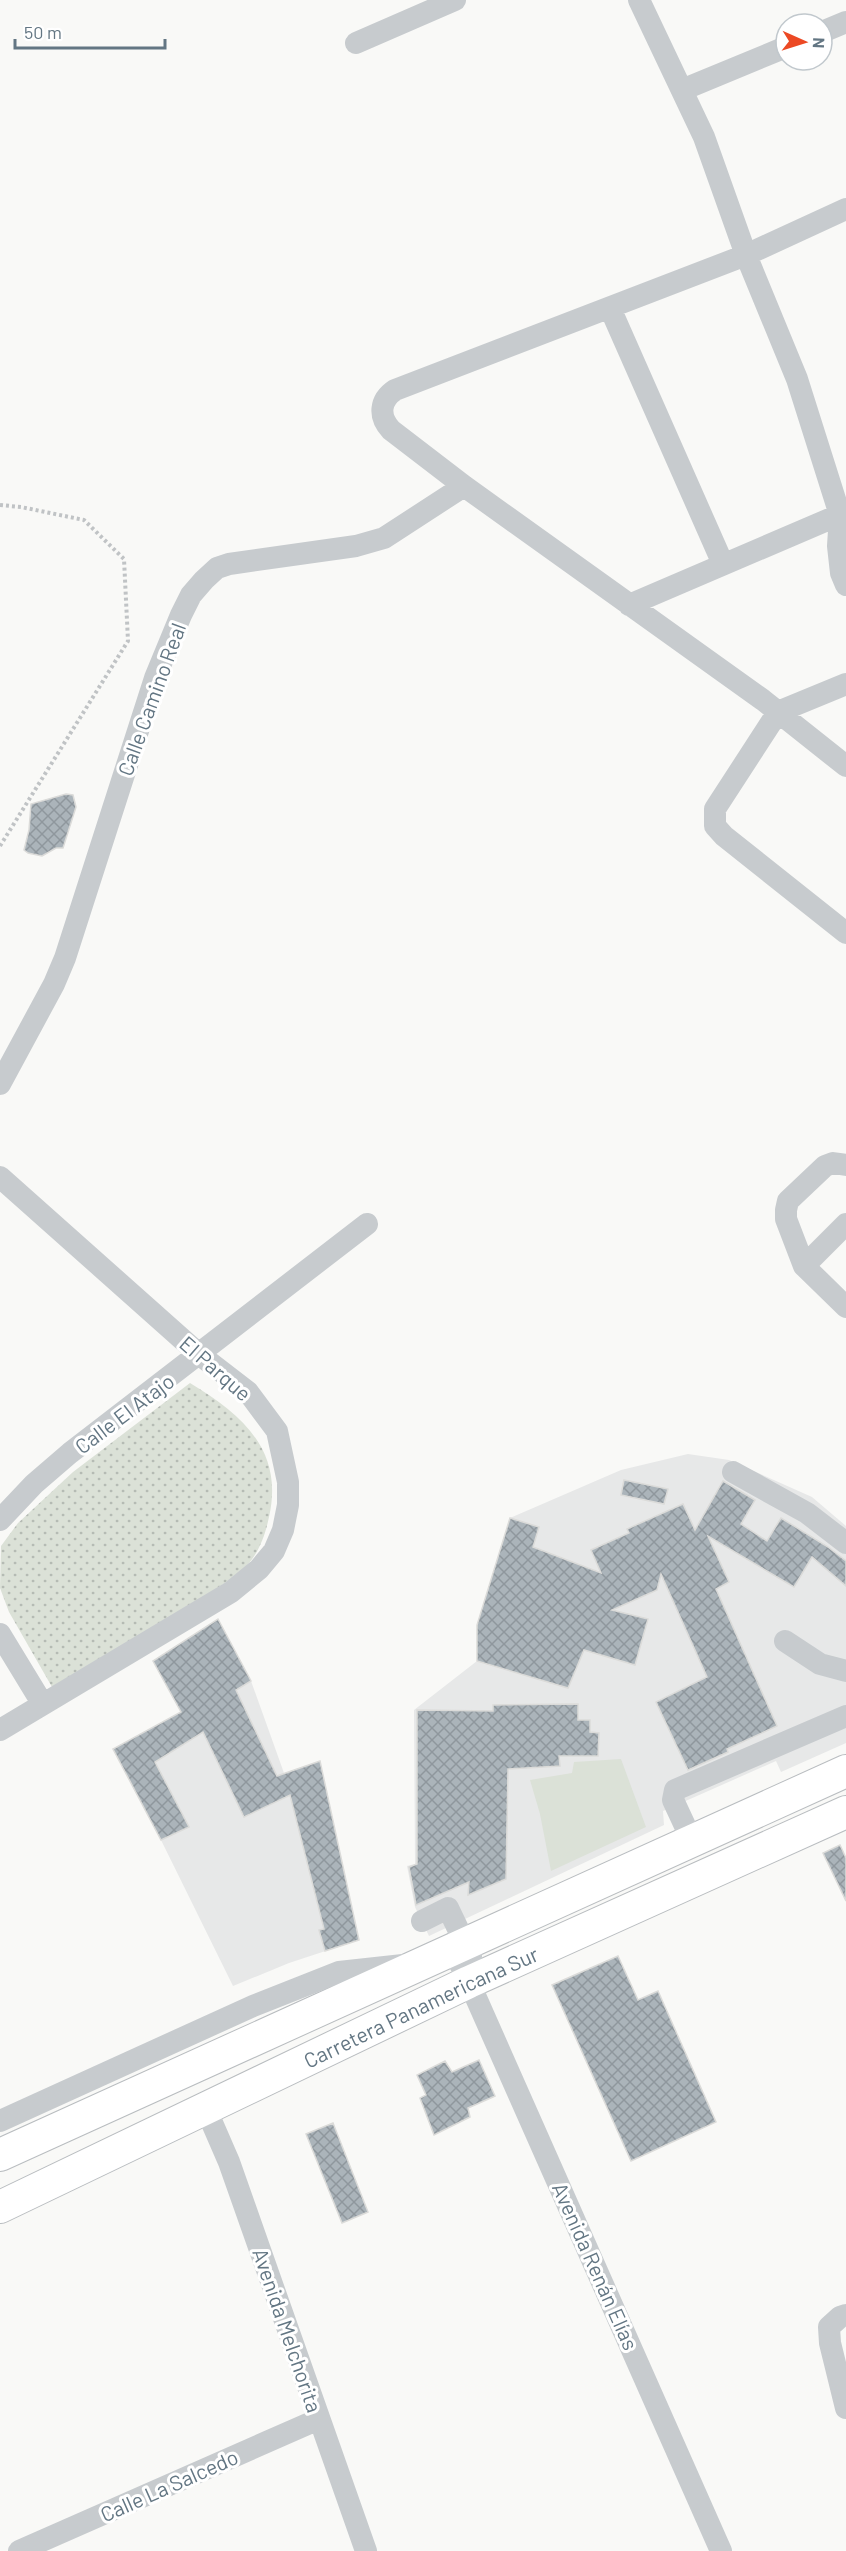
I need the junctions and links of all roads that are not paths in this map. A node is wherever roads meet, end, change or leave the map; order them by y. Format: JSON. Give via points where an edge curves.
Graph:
{"nodes":[{"id":1,"x":456,"y":0,"type":"edge"},
{"id":2,"x":639,"y":0,"type":"edge"},
{"id":3,"x":356,"y":43,"type":"dead end"},
{"id":4,"x":774,"y":52,"type":"edge"},
{"id":5,"x":681,"y":90,"type":"junction"},
{"id":6,"x":846,"y":209,"type":"edge"},
{"id":7,"x":746,"y":255,"type":"junction"},
{"id":8,"x":610,"y":308,"type":"junction"},
{"id":9,"x":464,"y":486,"type":"junction"},
{"id":10,"x":843,"y":514,"type":"edge"},
{"id":11,"x":723,"y":564,"type":"junction"},
{"id":12,"x":846,"y":585,"type":"edge"},
{"id":13,"x":629,"y":605,"type":"junction"},
{"id":14,"x":846,"y":684,"type":"edge"},
{"id":15,"x":778,"y":712,"type":"junction"},
{"id":16,"x":846,"y":766,"type":"edge"},
{"id":17,"x":846,"y":933,"type":"edge"},
{"id":18,"x":0,"y":1084,"type":"edge"},
{"id":19,"x":846,"y":1165,"type":"edge"},
{"id":20,"x":0,"y":1177,"type":"edge"},
{"id":21,"x":367,"y":1224,"type":"dead end"},
{"id":22,"x":846,"y":1224,"type":"edge"},
{"id":23,"x":804,"y":1266,"type":"junction"},
{"id":24,"x":846,"y":1308,"type":"edge"},
{"id":25,"x":200,"y":1355,"type":"junction"},
{"id":26,"x":733,"y":1472,"type":"dead end"},
{"id":27,"x":0,"y":1520,"type":"edge"},
{"id":28,"x":846,"y":1543,"type":"edge"},
{"id":29,"x":0,"y":1634,"type":"edge"},
{"id":30,"x":785,"y":1641,"type":"dead end"},
{"id":31,"x":846,"y":1671,"type":"edge"},
{"id":32,"x":42,"y":1703,"type":"junction"},
{"id":33,"x":846,"y":1716,"type":"edge"},
{"id":34,"x":0,"y":1730,"type":"edge"},
{"id":35,"x":846,"y":1771,"type":"edge"},
{"id":36,"x":846,"y":1812,"type":"edge"},
{"id":37,"x":693,"y":1843,"type":"junction"},
{"id":38,"x":422,"y":1921,"type":"dead end"},
{"id":39,"x":459,"y":1947,"type":"junction"},
{"id":40,"x":423,"y":1963,"type":"junction"},
{"id":41,"x":475,"y":1979,"type":"junction"},
{"id":42,"x":206,"y":2109,"type":"junction"},
{"id":43,"x":0,"y":2121,"type":"edge"},
{"id":44,"x":0,"y":2155,"type":"edge"},
{"id":45,"x":0,"y":2207,"type":"edge"},
{"id":46,"x":846,"y":2315,"type":"edge"},
{"id":47,"x":846,"y":2408,"type":"edge"},
{"id":48,"x":319,"y":2419,"type":"junction"},
{"id":49,"x":19,"y":2551,"type":"edge"},
{"id":50,"x":366,"y":2551,"type":"edge"},
{"id":51,"x":721,"y":2551,"type":"edge"}],
"edges":[{"from":1,"to":3,"type":"street"},
{"from":2,"to":5,"type":"street"},
{"from":4,"to":5,"type":"street"},
{"from":5,"to":7,"type":"street","via":[[704,137]]},
{"from":6,"to":7,"type":"street"},
{"from":7,"to":8,"type":"street"},
{"from":7,"to":10,"type":"street","via":[[797,379]]},
{"from":8,"to":9,"type":"street","via":[[389,394],[382,409],[386,424]]},
{"from":8,"to":11,"type":"street"},
{"from":9,"to":13,"type":"street"},
{"from":9,"to":18,"type":"street","name":"Calle Camino Real","via":[[384,538],[356,546],[229,564],[217,568],[191,595],[155,678],[65,958]]},
{"from":10,"to":11,"type":"street"},
{"from":10,"to":12,"type":"street","via":[[838,546]]},
{"from":11,"to":13,"type":"street"},
{"from":13,"to":15,"type":"street"},
{"from":14,"to":15,"type":"street"},
{"from":15,"to":16,"type":"street"},
{"from":15,"to":17,"type":"street","via":[[715,809],[715,826]]},
{"from":19,"to":23,"type":"street","via":[[825,1166],[788,1201],[786,1219]]},
{"from":20,"to":25,"type":"street","name":"El Parque"},
{"from":21,"to":25,"type":"street","name":"Calle El Atajo"},
{"from":22,"to":23,"type":"street"},
{"from":23,"to":24,"type":"street"},
{"from":25,"to":27,"type":"street","name":"Calle El Atajo","via":[[70,1453]]},
{"from":25,"to":32,"type":"street","name":"El Parque","via":[[248,1392],[277,1431],[285,1460],[288,1505],[274,1551],[260,1569],[231,1592]]},
{"from":26,"to":28,"type":"street","via":[[807,1513]]},
{"from":29,"to":32,"type":"street"},
{"from":30,"to":31,"type":"street","via":[[820,1664]]},
{"from":32,"to":34,"type":"street","name":"El Parque"},
{"from":33,"to":37,"type":"street","via":[[675,1790],[673,1800]]},
{"from":35,"to":37,"type":"highway","name":"Carretera Panamericana Sur"},
{"from":36,"to":41,"type":"highway","name":"Carretera Panamericana Sur"},
{"from":37,"to":39,"type":"highway","name":"Carretera Panamericana Sur"},
{"from":38,"to":39,"type":"street","name":"Avenida Renán Elías","via":[[448,1908]]},
{"from":39,"to":40,"type":"highway","name":"Carretera Panamericana Sur"},
{"from":39,"to":41,"type":"street","name":"Avenida Renán Elías"},
{"from":40,"to":43,"type":"street","via":[[339,1972],[253,2006]]},
{"from":40,"to":44,"type":"highway","name":"Carretera Panamericana Sur"},
{"from":41,"to":42,"type":"highway","name":"Carretera Panamericana Sur"},
{"from":41,"to":51,"type":"street","name":"Avenida Renán Elías"},
{"from":42,"to":45,"type":"highway","name":"Carretera Panamericana Sur"},
{"from":42,"to":48,"type":"street","name":"Avenida Melchorita","via":[[229,2162]]},
{"from":46,"to":47,"type":"street","via":[[830,2327],[830,2343]]},
{"from":48,"to":49,"type":"street","name":"Calle La Salcedo"},
{"from":48,"to":50,"type":"street","name":"Avenida Melchorita"}]}
